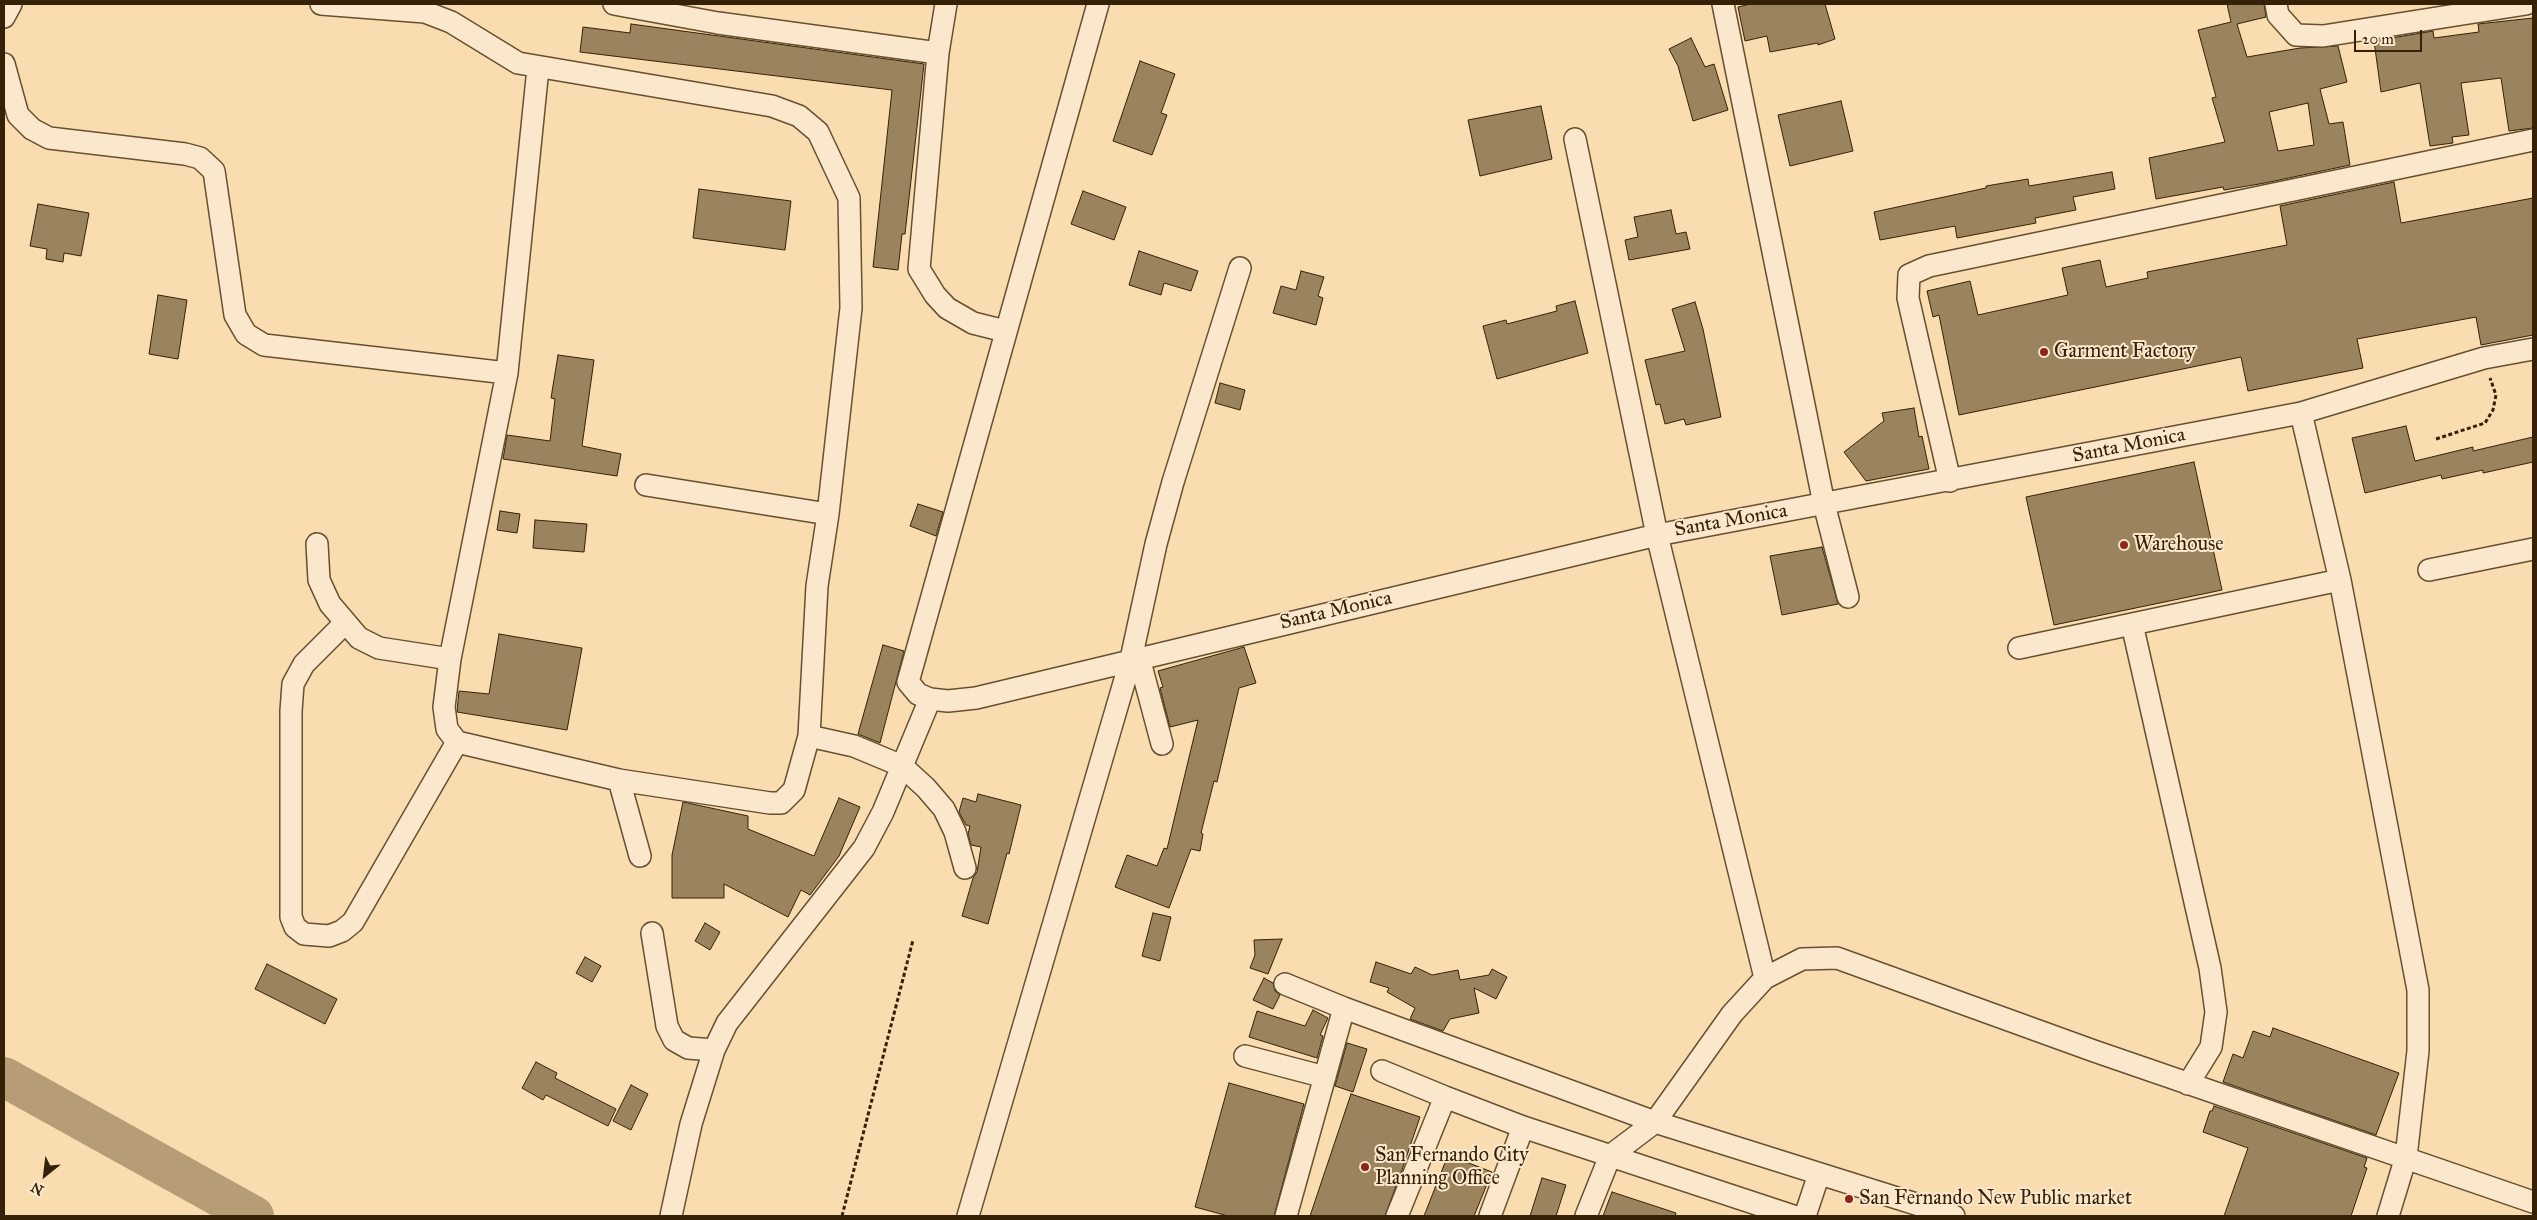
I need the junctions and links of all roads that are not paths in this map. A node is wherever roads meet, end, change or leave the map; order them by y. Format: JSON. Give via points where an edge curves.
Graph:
{"nodes":[{"id":1,"x":11,"y":4,"type":"edge"},
{"id":2,"x":321,"y":4,"type":"edge"},
{"id":3,"x":614,"y":4,"type":"edge"},
{"id":4,"x":946,"y":4,"type":"edge"},
{"id":5,"x":1098,"y":4,"type":"edge"},
{"id":6,"x":1723,"y":4,"type":"edge"},
{"id":7,"x":2276,"y":4,"type":"edge"},
{"id":8,"x":2526,"y":4,"type":"edge"},
{"id":9,"x":2481,"y":7,"type":"edge"},
{"id":10,"x":719,"y":14,"type":"edge"},
{"id":11,"x":4,"y":17,"type":"edge"},
{"id":12,"x":938,"y":53,"type":"junction"},
{"id":13,"x":4,"y":64,"type":"edge"},
{"id":14,"x":538,"y":68,"type":"junction"},
{"id":15,"x":1575,"y":139,"type":"dead end"},
{"id":16,"x":2533,"y":140,"type":"edge"},
{"id":17,"x":1240,"y":268,"type":"dead end"},
{"id":18,"x":1005,"y":331,"type":"junction"},
{"id":19,"x":2533,"y":349,"type":"edge"},
{"id":20,"x":507,"y":373,"type":"junction"},
{"id":21,"x":2301,"y":413,"type":"junction"},
{"id":22,"x":1950,"y":481,"type":"junction"},
{"id":23,"x":646,"y":485,"type":"dead end"},
{"id":24,"x":1824,"y":504,"type":"junction"},
{"id":25,"x":828,"y":514,"type":"junction"},
{"id":26,"x":1657,"y":535,"type":"junction"},
{"id":27,"x":317,"y":544,"type":"dead end"},
{"id":28,"x":2533,"y":549,"type":"edge"},
{"id":29,"x":2429,"y":570,"type":"dead end"},
{"id":30,"x":2340,"y":580,"type":"junction"},
{"id":31,"x":1848,"y":596,"type":"dead end"},
{"id":32,"x":345,"y":623,"type":"junction"},
{"id":33,"x":2132,"y":624,"type":"junction"},
{"id":34,"x":2019,"y":648,"type":"dead end"},
{"id":35,"x":1135,"y":658,"type":"junction"},
{"id":36,"x":450,"y":659,"type":"junction"},
{"id":37,"x":930,"y":699,"type":"junction"},
{"id":38,"x":809,"y":736,"type":"junction"},
{"id":39,"x":457,"y":742,"type":"junction"},
{"id":40,"x":1162,"y":744,"type":"dead end"},
{"id":41,"x":902,"y":766,"type":"junction"},
{"id":42,"x":618,"y":780,"type":"junction"},
{"id":43,"x":640,"y":856,"type":"dead end"},
{"id":44,"x":965,"y":868,"type":"dead end"},
{"id":45,"x":652,"y":933,"type":"dead end"},
{"id":46,"x":1765,"y":978,"type":"junction"},
{"id":47,"x":1285,"y":984,"type":"dead end"},
{"id":48,"x":1344,"y":1008,"type":"junction"},
{"id":49,"x":714,"y":1050,"type":"junction"},
{"id":50,"x":1245,"y":1056,"type":"dead end"},
{"id":51,"x":1382,"y":1071,"type":"dead end"},
{"id":52,"x":1325,"y":1077,"type":"junction"},
{"id":53,"x":2188,"y":1084,"type":"junction"},
{"id":54,"x":1445,"y":1097,"type":"junction"},
{"id":55,"x":1655,"y":1122,"type":"junction"},
{"id":56,"x":1523,"y":1126,"type":"junction"},
{"id":57,"x":1610,"y":1156,"type":"junction"},
{"id":58,"x":2406,"y":1157,"type":"junction"},
{"id":59,"x":1819,"y":1174,"type":"junction"},
{"id":60,"x":2533,"y":1202,"type":"edge"},
{"id":61,"x":671,"y":1216,"type":"edge"},
{"id":62,"x":968,"y":1216,"type":"edge"},
{"id":63,"x":1286,"y":1216,"type":"edge"},
{"id":64,"x":1398,"y":1216,"type":"edge"},
{"id":65,"x":1490,"y":1216,"type":"edge"},
{"id":66,"x":1586,"y":1216,"type":"edge"},
{"id":67,"x":1793,"y":1216,"type":"edge"},
{"id":68,"x":1805,"y":1216,"type":"edge"},
{"id":69,"x":1954,"y":1216,"type":"edge"},
{"id":70,"x":2388,"y":1216,"type":"edge"}],
"edges":[{"from":1,"to":11,"type":"street"},
{"from":2,"to":14,"type":"street","via":[[425,12],[451,22],[518,63]]},
{"from":3,"to":10,"type":"street"},
{"from":4,"to":12,"type":"street"},
{"from":5,"to":18,"type":"street"},
{"from":6,"to":24,"type":"street"},
{"from":7,"to":9,"type":"street","via":[[2278,15],[2296,35],[2323,36]]},
{"from":8,"to":9,"type":"street"},
{"from":10,"to":12,"type":"street"},
{"from":12,"to":18,"type":"street","via":[[919,269],[947,308],[973,323]]},
{"from":13,"to":20,"type":"street","via":[[18,115],[32,129],[49,138],[185,154],[200,158],[214,171],[235,315],[246,334],[264,345]]},
{"from":14,"to":20,"type":"street"},
{"from":14,"to":25,"type":"street","via":[[772,106],[799,116],[818,132],[849,198],[851,308]]},
{"from":15,"to":26,"type":"street"},
{"from":16,"to":22,"type":"street","via":[[1929,266],[1910,275],[1908,298]]},
{"from":17,"to":35,"type":"street","via":[[1156,544]]},
{"from":18,"to":37,"type":"street","via":[[908,682],[912,690]]},
{"from":19,"to":21,"type":"street","name":"Santa Monica","via":[[2484,358]]},
{"from":20,"to":36,"type":"street"},
{"from":21,"to":22,"type":"street","name":"Santa Monica"},
{"from":21,"to":30,"type":"street"},
{"from":22,"to":24,"type":"street","name":"Santa Monica"},
{"from":23,"to":25,"type":"street"},
{"from":24,"to":26,"type":"street","name":"Santa Monica"},
{"from":24,"to":31,"type":"street"},
{"from":25,"to":38,"type":"street","via":[[817,586]]},
{"from":26,"to":35,"type":"street","name":"Santa Monica"},
{"from":26,"to":46,"type":"street"},
{"from":27,"to":32,"type":"street","via":[[319,580],[330,604]]},
{"from":28,"to":29,"type":"street"},
{"from":30,"to":33,"type":"street"},
{"from":30,"to":58,"type":"street","via":[[2418,990],[2418,1051]]},
{"from":32,"to":36,"type":"street","via":[[359,638],[379,648]]},
{"from":32,"to":39,"type":"street","via":[[304,664],[293,684],[291,918],[295,927],[304,934],[330,936],[342,932],[353,922]]},
{"from":33,"to":34,"type":"street"},
{"from":33,"to":53,"type":"street","via":[[2214,994],[2216,1012],[2211,1047]]},
{"from":35,"to":37,"type":"street","name":"Santa Monica","via":[[976,698]]},
{"from":35,"to":40,"type":"street"},
{"from":35,"to":62,"type":"street"},
{"from":36,"to":39,"type":"street","via":[[444,707],[447,729]]},
{"from":37,"to":41,"type":"street"},
{"from":38,"to":41,"type":"street","via":[[854,746]]},
{"from":38,"to":42,"type":"street","via":[[794,790],[781,803],[751,802]]},
{"from":39,"to":42,"type":"street"},
{"from":41,"to":44,"type":"street","via":[[944,810],[955,832]]},
{"from":41,"to":49,"type":"street","via":[[864,848],[727,1023]]},
{"from":42,"to":43,"type":"street"},
{"from":45,"to":49,"type":"street","via":[[667,1026],[674,1040],[688,1048]]},
{"from":46,"to":53,"type":"street","via":[[1802,959],[1837,958]]},
{"from":46,"to":55,"type":"street","via":[[1732,1014]]},
{"from":47,"to":48,"type":"street"},
{"from":48,"to":52,"type":"street"},
{"from":48,"to":55,"type":"street"},
{"from":49,"to":61,"type":"street","via":[[691,1124]]},
{"from":50,"to":52,"type":"street"},
{"from":51,"to":54,"type":"street"},
{"from":52,"to":63,"type":"street"},
{"from":53,"to":58,"type":"street"},
{"from":54,"to":56,"type":"street"},
{"from":54,"to":64,"type":"street"},
{"from":55,"to":57,"type":"street"},
{"from":55,"to":59,"type":"street"},
{"from":56,"to":57,"type":"street"},
{"from":56,"to":65,"type":"street"},
{"from":57,"to":66,"type":"street"},
{"from":57,"to":67,"type":"street"},
{"from":58,"to":60,"type":"street"},
{"from":58,"to":70,"type":"street"},
{"from":59,"to":68,"type":"street"},
{"from":59,"to":69,"type":"street"}]}
